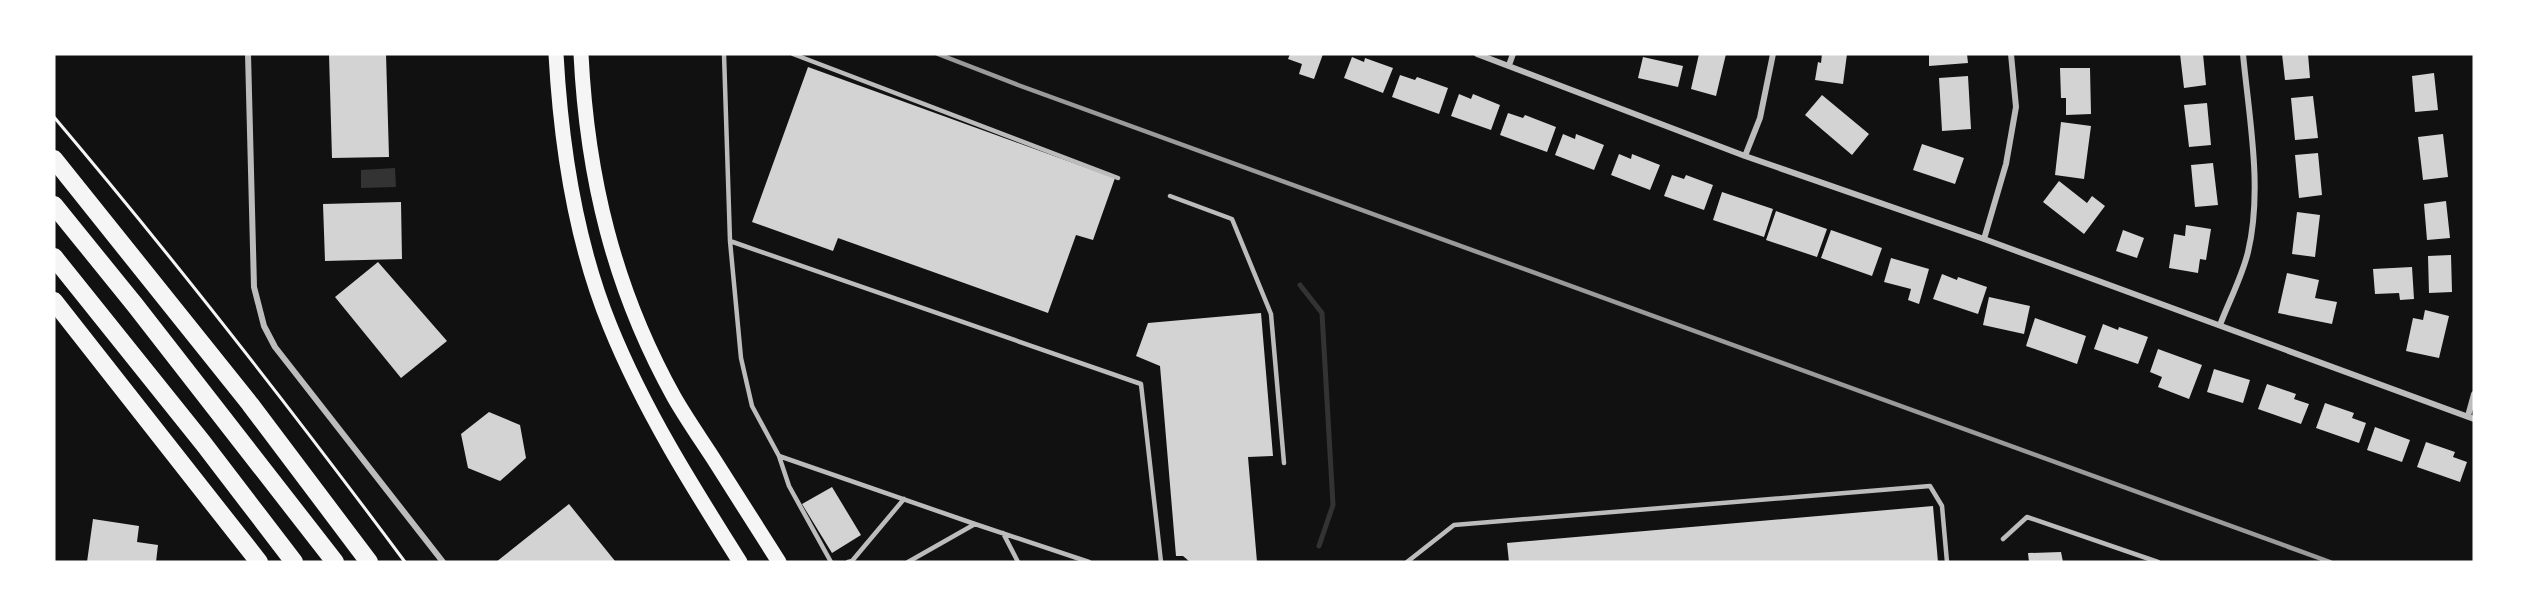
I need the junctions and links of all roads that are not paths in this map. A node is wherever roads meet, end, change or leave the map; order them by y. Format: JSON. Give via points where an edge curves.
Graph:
{"nodes":[{"id":1,"x":248,"y":54,"type":"edge"},
{"id":2,"x":556,"y":54,"type":"edge"},
{"id":3,"x":581,"y":54,"type":"edge"},
{"id":4,"x":724,"y":54,"type":"edge"},
{"id":5,"x":793,"y":54,"type":"edge"},
{"id":6,"x":1477,"y":54,"type":"edge"},
{"id":7,"x":1513,"y":54,"type":"edge"},
{"id":8,"x":1773,"y":54,"type":"edge"},
{"id":9,"x":2011,"y":54,"type":"edge"},
{"id":10,"x":2243,"y":54,"type":"edge"},
{"id":11,"x":1509,"y":65,"type":"junction"},
{"id":12,"x":1746,"y":156,"type":"junction"},
{"id":13,"x":54,"y":159,"type":"edge"},
{"id":14,"x":1118,"y":178,"type":"dead end"},
{"id":15,"x":1170,"y":196,"type":"dead end"},
{"id":16,"x":54,"y":205,"type":"edge"},
{"id":17,"x":1984,"y":239,"type":"junction"},
{"id":18,"x":730,"y":241,"type":"junction"},
{"id":19,"x":54,"y":257,"type":"edge"},
{"id":20,"x":54,"y":301,"type":"edge"},
{"id":21,"x":2220,"y":325,"type":"junction"},
{"id":22,"x":2474,"y":394,"type":"edge"},
{"id":23,"x":2471,"y":418,"type":"edge"},
{"id":24,"x":779,"y":456,"type":"junction"},
{"id":25,"x":1284,"y":463,"type":"dead end"},
{"id":26,"x":904,"y":499,"type":"junction"},
{"id":27,"x":975,"y":524,"type":"junction"},
{"id":28,"x":1003,"y":533,"type":"junction"},
{"id":29,"x":2003,"y":539,"type":"dead end"},
{"id":30,"x":259,"y":562,"type":"edge"},
{"id":31,"x":294,"y":562,"type":"edge"},
{"id":32,"x":335,"y":562,"type":"edge"},
{"id":33,"x":369,"y":562,"type":"edge"},
{"id":34,"x":443,"y":562,"type":"edge"},
{"id":35,"x":740,"y":562,"type":"edge"},
{"id":36,"x":778,"y":562,"type":"edge"},
{"id":37,"x":831,"y":562,"type":"edge"},
{"id":38,"x":848,"y":562,"type":"edge"},
{"id":39,"x":908,"y":562,"type":"edge"},
{"id":40,"x":1018,"y":562,"type":"edge"},
{"id":41,"x":1089,"y":562,"type":"edge"},
{"id":42,"x":1161,"y":562,"type":"edge"},
{"id":43,"x":1407,"y":562,"type":"edge"},
{"id":44,"x":1947,"y":562,"type":"edge"},
{"id":45,"x":2158,"y":562,"type":"edge"}],
"edges":[{"from":1,"to":34,"type":"street","via":[[254,287],[264,326],[275,347]]},
{"from":2,"to":35,"type":"main road","via":[[567,169],[590,267],[610,326],[650,411]]},
{"from":3,"to":36,"type":"main road","via":[[584,112],[595,184],[612,253],[639,325],[674,398]]},
{"from":4,"to":18,"type":"lane"},
{"from":5,"to":14,"type":"lane"},
{"from":6,"to":11,"type":"street"},
{"from":7,"to":11,"type":"street"},
{"from":8,"to":12,"type":"street","via":[[1760,118]]},
{"from":9,"to":17,"type":"street","via":[[2016,107],[2006,164]]},
{"from":10,"to":21,"type":"street","via":[[2254,178],[2252,225],[2248,253]]},
{"from":11,"to":12,"type":"street"},
{"from":12,"to":17,"type":"street"},
{"from":13,"to":33,"type":"highway","via":[[250,404]]},
{"from":15,"to":25,"type":"lane","via":[[1232,219],[1271,314]]},
{"from":16,"to":32,"type":"highway"},
{"from":17,"to":21,"type":"street"},
{"from":18,"to":24,"type":"lane","via":[[741,358],[752,406]]},
{"from":18,"to":42,"type":"lane","via":[[1141,384]]},
{"from":19,"to":31,"type":"highway"},
{"from":20,"to":30,"type":"highway"},
{"from":21,"to":23,"type":"street"},
{"from":22,"to":23,"type":"street"},
{"from":24,"to":26,"type":"lane"},
{"from":24,"to":37,"type":"lane","via":[[789,486]]},
{"from":26,"to":27,"type":"lane"},
{"from":26,"to":38,"type":"lane"},
{"from":27,"to":28,"type":"lane"},
{"from":27,"to":39,"type":"lane"},
{"from":28,"to":40,"type":"lane"},
{"from":28,"to":41,"type":"lane"},
{"from":29,"to":45,"type":"lane","via":[[2027,517]]},
{"from":43,"to":44,"type":"lane","via":[[1455,525],[1930,486],[1942,507]]}]}
